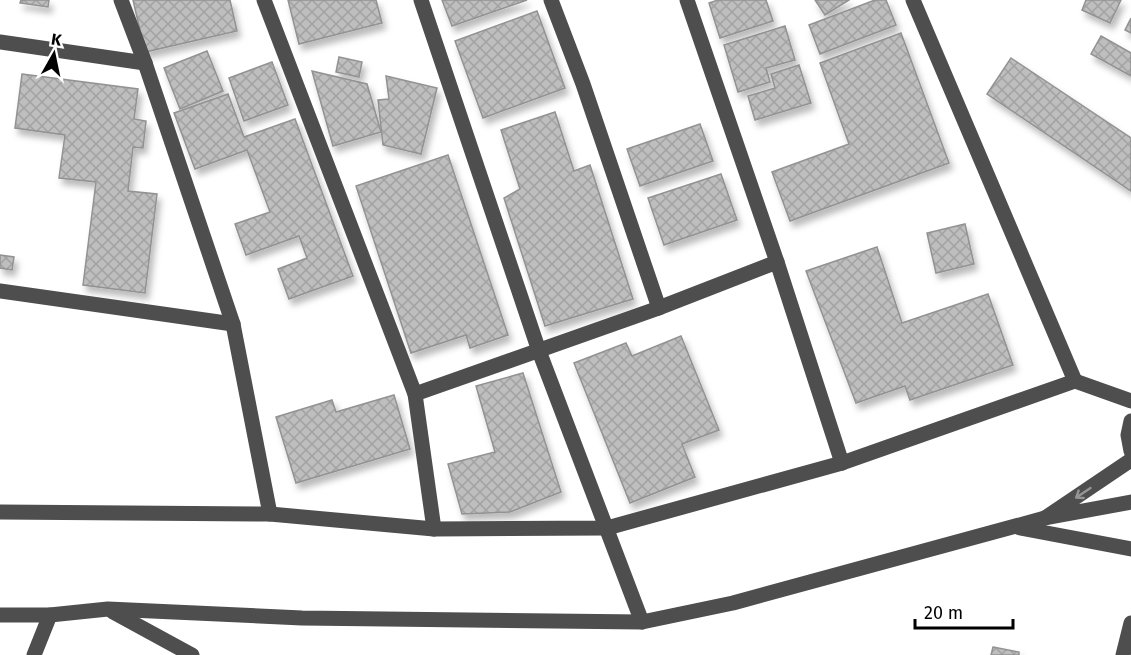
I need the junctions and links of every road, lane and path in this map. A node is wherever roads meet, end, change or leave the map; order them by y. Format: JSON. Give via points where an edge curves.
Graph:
{"nodes":[{"id":1,"x":121,"y":0,"type":"edge"},
{"id":2,"x":264,"y":0,"type":"edge"},
{"id":3,"x":421,"y":0,"type":"edge"},
{"id":4,"x":551,"y":0,"type":"edge"},
{"id":5,"x":687,"y":0,"type":"edge"},
{"id":6,"x":913,"y":0,"type":"edge"},
{"id":7,"x":0,"y":42,"type":"edge"},
{"id":8,"x":146,"y":63,"type":"junction"},
{"id":9,"x":777,"y":262,"type":"junction"},
{"id":10,"x":0,"y":291,"type":"edge"},
{"id":11,"x":659,"y":308,"type":"junction"},
{"id":12,"x":233,"y":324,"type":"junction"},
{"id":13,"x":539,"y":351,"type":"junction"},
{"id":14,"x":1075,"y":381,"type":"junction"},
{"id":15,"x":415,"y":394,"type":"junction"},
{"id":16,"x":1131,"y":401,"type":"edge"},
{"id":17,"x":1131,"y":421,"type":"edge"},
{"id":18,"x":1131,"y":451,"type":"edge"},
{"id":19,"x":1131,"y":460,"type":"edge"},
{"id":20,"x":842,"y":463,"type":"junction"},
{"id":21,"x":1131,"y":502,"type":"edge"},
{"id":22,"x":0,"y":512,"type":"edge"},
{"id":23,"x":270,"y":514,"type":"junction"},
{"id":24,"x":1045,"y":518,"type":"junction"},
{"id":25,"x":1014,"y":527,"type":"junction"},
{"id":26,"x":607,"y":528,"type":"junction"},
{"id":27,"x":434,"y":529,"type":"junction"},
{"id":28,"x":1131,"y":549,"type":"edge"},
{"id":29,"x":108,"y":609,"type":"junction"},
{"id":30,"x":0,"y":615,"type":"edge"},
{"id":31,"x":50,"y":615,"type":"junction"},
{"id":32,"x":642,"y":622,"type":"junction"},
{"id":33,"x":1131,"y":623,"type":"edge"},
{"id":34,"x":34,"y":655,"type":"edge"},
{"id":35,"x":192,"y":655,"type":"edge"},
{"id":36,"x":1123,"y":655,"type":"edge"}],
"edges":[{"from":1,"to":8,"type":"street"},
{"from":2,"to":15,"type":"street"},
{"from":3,"to":13,"type":"street"},
{"from":4,"to":11,"type":"street"},
{"from":5,"to":9,"type":"street"},
{"from":6,"to":14,"type":"street"},
{"from":7,"to":8,"type":"street"},
{"from":8,"to":12,"type":"street"},
{"from":9,"to":11,"type":"street"},
{"from":9,"to":20,"type":"street"},
{"from":10,"to":12,"type":"street"},
{"from":11,"to":13,"type":"street"},
{"from":12,"to":23,"type":"street"},
{"from":13,"to":15,"type":"street"},
{"from":13,"to":26,"type":"street"},
{"from":14,"to":16,"type":"street"},
{"from":14,"to":20,"type":"street"},
{"from":15,"to":27,"type":"street"},
{"from":17,"to":18,"type":"street"},
{"from":19,"to":24,"type":"street","one_way":true},
{"from":20,"to":26,"type":"street"},
{"from":21,"to":24,"type":"street"},
{"from":22,"to":23,"type":"street"},
{"from":23,"to":27,"type":"street"},
{"from":24,"to":25,"type":"street"},
{"from":25,"to":28,"type":"street"},
{"from":25,"to":32,"type":"street","via":[[733,603]]},
{"from":26,"to":27,"type":"street"},
{"from":26,"to":32,"type":"street"},
{"from":29,"to":31,"type":"street"},
{"from":29,"to":32,"type":"street","via":[[302,618]]},
{"from":29,"to":35,"type":"street"},
{"from":30,"to":31,"type":"street"},
{"from":31,"to":34,"type":"street"},
{"from":33,"to":36,"type":"street"}]}
